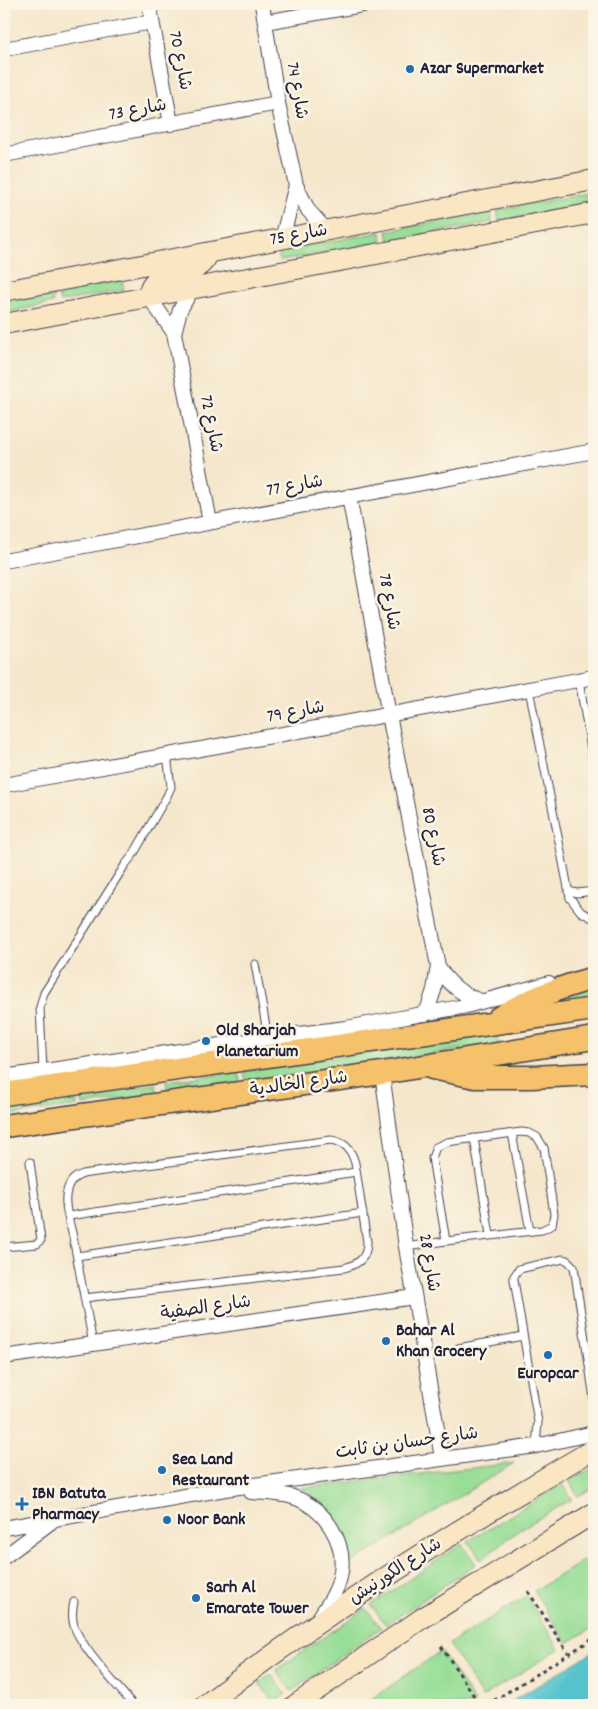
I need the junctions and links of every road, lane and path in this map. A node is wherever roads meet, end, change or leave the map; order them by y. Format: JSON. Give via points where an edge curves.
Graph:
{"nodes":[{"id":1,"x":149,"y":4,"type":"edge"},
{"id":2,"x":262,"y":4,"type":"edge"},
{"id":3,"x":368,"y":4,"type":"edge"},
{"id":4,"x":152,"y":22,"type":"junction"},
{"id":5,"x":265,"y":22,"type":"junction"},
{"id":6,"x":4,"y":49,"type":"edge"},
{"id":7,"x":278,"y":103,"type":"junction"},
{"id":8,"x":172,"y":124,"type":"junction"},
{"id":9,"x":4,"y":151,"type":"edge"},
{"id":10,"x":594,"y":180,"type":"edge"},
{"id":11,"x":296,"y":185,"type":"junction"},
{"id":12,"x":594,"y":212,"type":"edge"},
{"id":13,"x":326,"y":230,"type":"junction"},
{"id":14,"x":282,"y":239,"type":"junction"},
{"id":15,"x":208,"y":253,"type":"junction"},
{"id":16,"x":192,"y":289,"type":"junction"},
{"id":17,"x":4,"y":291,"type":"edge"},
{"id":18,"x":149,"y":297,"type":"junction"},
{"id":19,"x":4,"y":324,"type":"edge"},
{"id":20,"x":174,"y":333,"type":"junction"},
{"id":21,"x":594,"y":451,"type":"edge"},
{"id":22,"x":349,"y":496,"type":"junction"},
{"id":23,"x":210,"y":522,"type":"junction"},
{"id":24,"x":4,"y":561,"type":"edge"},
{"id":25,"x":594,"y":678,"type":"edge"},
{"id":26,"x":579,"y":680,"type":"junction"},
{"id":27,"x":528,"y":690,"type":"junction"},
{"id":28,"x":389,"y":715,"type":"junction"},
{"id":29,"x":167,"y":755,"type":"junction"},
{"id":30,"x":594,"y":766,"type":"edge"},
{"id":31,"x":4,"y":785,"type":"edge"},
{"id":32,"x":568,"y":891,"type":"junction"},
{"id":33,"x":594,"y":891,"type":"edge"},
{"id":34,"x":594,"y":919,"type":"edge"},
{"id":35,"x":254,"y":964,"type":"dead end"},
{"id":36,"x":438,"y":966,"type":"junction"},
{"id":37,"x":594,"y":977,"type":"edge"},
{"id":38,"x":481,"y":1001,"type":"junction"},
{"id":39,"x":594,"y":1010,"type":"edge"},
{"id":40,"x":426,"y":1014,"type":"junction"},
{"id":41,"x":489,"y":1025,"type":"junction"},
{"id":42,"x":268,"y":1038,"type":"junction"},
{"id":43,"x":594,"y":1038,"type":"edge"},
{"id":44,"x":153,"y":1064,"type":"junction"},
{"id":45,"x":422,"y":1066,"type":"junction"},
{"id":46,"x":43,"y":1071,"type":"junction"},
{"id":47,"x":382,"y":1073,"type":"junction"},
{"id":48,"x":594,"y":1074,"type":"edge"},
{"id":49,"x":4,"y":1077,"type":"edge"},
{"id":50,"x":4,"y":1094,"type":"edge"},
{"id":51,"x":4,"y":1126,"type":"edge"},
{"id":52,"x":512,"y":1133,"type":"junction"},
{"id":53,"x":474,"y":1138,"type":"junction"},
{"id":54,"x":30,"y":1162,"type":"dead end"},
{"id":55,"x":356,"y":1172,"type":"junction"},
{"id":56,"x":363,"y":1213,"type":"junction"},
{"id":57,"x":69,"y":1216,"type":"junction"},
{"id":58,"x":530,"y":1231,"type":"junction"},
{"id":59,"x":490,"y":1235,"type":"junction"},
{"id":60,"x":446,"y":1241,"type":"junction"},
{"id":61,"x":4,"y":1247,"type":"edge"},
{"id":62,"x":406,"y":1247,"type":"junction"},
{"id":63,"x":76,"y":1256,"type":"junction"},
{"id":64,"x":414,"y":1297,"type":"junction"},
{"id":65,"x":84,"y":1298,"type":"junction"},
{"id":66,"x":523,"y":1336,"type":"junction"},
{"id":67,"x":93,"y":1344,"type":"junction"},
{"id":68,"x":458,"y":1348,"type":"dead end"},
{"id":69,"x":4,"y":1357,"type":"edge"},
{"id":70,"x":594,"y":1398,"type":"edge"},
{"id":71,"x":594,"y":1433,"type":"edge"},
{"id":72,"x":536,"y":1446,"type":"junction"},
{"id":73,"x":594,"y":1449,"type":"edge"},
{"id":74,"x":442,"y":1458,"type":"junction"},
{"id":75,"x":225,"y":1489,"type":"junction"},
{"id":76,"x":594,"y":1513,"type":"edge"},
{"id":77,"x":52,"y":1521,"type":"junction"},
{"id":78,"x":4,"y":1528,"type":"edge"},
{"id":79,"x":4,"y":1558,"type":"edge"},
{"id":80,"x":528,"y":1591,"type":"dead end"},
{"id":81,"x":74,"y":1602,"type":"dead end"},
{"id":82,"x":313,"y":1628,"type":"junction"},
{"id":83,"x":594,"y":1638,"type":"edge"},
{"id":84,"x":441,"y":1646,"type":"dead end"},
{"id":85,"x":568,"y":1653,"type":"junction"},
{"id":86,"x":133,"y":1705,"type":"edge"},
{"id":87,"x":205,"y":1705,"type":"edge"},
{"id":88,"x":295,"y":1705,"type":"edge"},
{"id":89,"x":480,"y":1705,"type":"edge"},
{"id":90,"x":486,"y":1705,"type":"edge"}],
"edges":[{"from":1,"to":4,"type":"street","name":"شارع 70"},
{"from":2,"to":5,"type":"street","name":"شارع 74"},
{"from":3,"to":5,"type":"street"},
{"from":4,"to":6,"type":"street"},
{"from":4,"to":8,"type":"street","name":"شارع 70"},
{"from":5,"to":7,"type":"street","name":"شارع 74"},
{"from":7,"to":8,"type":"street","name":"شارع 73"},
{"from":7,"to":11,"type":"street","name":"شارع 74"},
{"from":8,"to":9,"type":"street","name":"شارع 73"},
{"from":10,"to":13,"type":"street","name":"شارع 75"},
{"from":11,"to":13,"type":"street","name":"شارع 74","via":[[308,210]]},
{"from":11,"to":14,"type":"street","name":"شارع 74"},
{"from":12,"to":16,"type":"street","name":"شارع 75"},
{"from":13,"to":14,"type":"street","name":"شارع 75"},
{"from":14,"to":15,"type":"street","name":"شارع 75"},
{"from":15,"to":17,"type":"street","name":"شارع 75"},
{"from":15,"to":18,"type":"street","via":[[197,267],[156,280],[150,288]]},
{"from":16,"to":18,"type":"street","name":"شارع 75"},
{"from":16,"to":20,"type":"street","name":"شارع 72","via":[[180,310]]},
{"from":18,"to":19,"type":"street","name":"شارع 75"},
{"from":18,"to":20,"type":"street","name":"شارع 72"},
{"from":20,"to":23,"type":"street","name":"شارع 72"},
{"from":21,"to":22,"type":"street","name":"شارع 77"},
{"from":22,"to":23,"type":"street","name":"شارع 77"},
{"from":22,"to":28,"type":"street","name":"شارع 78"},
{"from":23,"to":24,"type":"street","name":"شارع 77"},
{"from":25,"to":26,"type":"street","name":"شارع 79"},
{"from":26,"to":27,"type":"street","name":"شارع 79"},
{"from":26,"to":30,"type":"lane"},
{"from":27,"to":28,"type":"street","name":"شارع 79"},
{"from":27,"to":32,"type":"lane"},
{"from":28,"to":29,"type":"street","name":"شارع 79"},
{"from":28,"to":36,"type":"street","name":"شارع 80"},
{"from":29,"to":31,"type":"street","name":"شارع 79"},
{"from":29,"to":46,"type":"lane","via":[[171,787],[167,796],[44,993],[40,1007]]},
{"from":32,"to":33,"type":"lane"},
{"from":32,"to":34,"type":"lane","via":[[574,906]]},
{"from":35,"to":42,"type":"lane"},
{"from":36,"to":38,"type":"street","name":"شارع 80","via":[[460,992]]},
{"from":36,"to":40,"type":"street","name":"شارع 80"},
{"from":37,"to":38,"type":"street","via":[[559,981]]},
{"from":37,"to":41,"type":"main road","via":[[548,992]]},
{"from":38,"to":40,"type":"street"},
{"from":39,"to":41,"type":"main road","name":"شارع الخالدية"},
{"from":40,"to":42,"type":"street"},
{"from":41,"to":44,"type":"main road","name":"شارع الخالدية"},
{"from":42,"to":44,"type":"street"},
{"from":43,"to":45,"type":"main road","name":"شارع الخالدية"},
{"from":44,"to":46,"type":"street"},
{"from":44,"to":50,"type":"main road","name":"شارع الخالدية"},
{"from":45,"to":47,"type":"main road","name":"شارع الخالدية"},
{"from":45,"to":48,"type":"main road","via":[[475,1077]]},
{"from":46,"to":49,"type":"street"},
{"from":47,"to":51,"type":"main road","name":"شارع الخالدية"},
{"from":47,"to":62,"type":"street","name":"شارع 28"},
{"from":52,"to":53,"type":"lane"},
{"from":52,"to":58,"type":"lane"},
{"from":52,"to":58,"type":"lane","via":[[533,1135],[540,1140],[545,1152],[554,1221],[549,1228]]},
{"from":53,"to":59,"type":"lane"},
{"from":53,"to":60,"type":"lane","via":[[442,1142],[432,1154]]},
{"from":54,"to":61,"type":"lane","via":[[42,1240],[37,1244]]},
{"from":55,"to":56,"type":"lane"},
{"from":55,"to":57,"type":"lane"},
{"from":55,"to":57,"type":"lane","via":[[348,1148],[330,1140],[90,1172],[76,1177],[67,1188]]},
{"from":56,"to":63,"type":"lane"},
{"from":56,"to":65,"type":"lane","via":[[367,1249],[362,1260],[352,1266]]},
{"from":57,"to":63,"type":"lane"},
{"from":58,"to":59,"type":"lane"},
{"from":59,"to":60,"type":"lane"},
{"from":60,"to":62,"type":"lane"},
{"from":62,"to":64,"type":"street","name":"شارع 28"},
{"from":63,"to":65,"type":"lane"},
{"from":64,"to":67,"type":"street","name":"شارع الصفية"},
{"from":64,"to":74,"type":"street","name":"شارع 28"},
{"from":65,"to":67,"type":"lane"},
{"from":66,"to":68,"type":"lane"},
{"from":66,"to":70,"type":"lane","via":[[514,1280],[516,1272],[523,1267],[567,1260],[575,1272]]},
{"from":66,"to":72,"type":"lane","via":[[538,1422]]},
{"from":67,"to":69,"type":"street","name":"شارع الصفية"},
{"from":71,"to":72,"type":"street","name":"شارع حسان بن ثابت"},
{"from":72,"to":74,"type":"street","name":"شارع حسان بن ثابت"},
{"from":73,"to":82,"type":"street","name":"شارع الكورنيش","via":[[477,1519]]},
{"from":74,"to":75,"type":"street","name":"شارع حسان بن ثابت"},
{"from":75,"to":77,"type":"street","name":"شارع حسان بن ثابت"},
{"from":75,"to":82,"type":"street","name":"شارع حسان بن ثابت","via":[[292,1497],[313,1508],[334,1531],[341,1559],[340,1578],[329,1604]]},
{"from":76,"to":88,"type":"street","via":[[421,1619]]},
{"from":77,"to":78,"type":"street","name":"شارع حسان بن ثابت"},
{"from":77,"to":79,"type":"street"},
{"from":80,"to":85,"type":"path"},
{"from":81,"to":86,"type":"lane","via":[[72,1617],[83,1643]]},
{"from":82,"to":87,"type":"street","name":"شارع الكورنيش"},
{"from":83,"to":85,"type":"path"},
{"from":84,"to":89,"type":"path"},
{"from":85,"to":90,"type":"path"}]}
